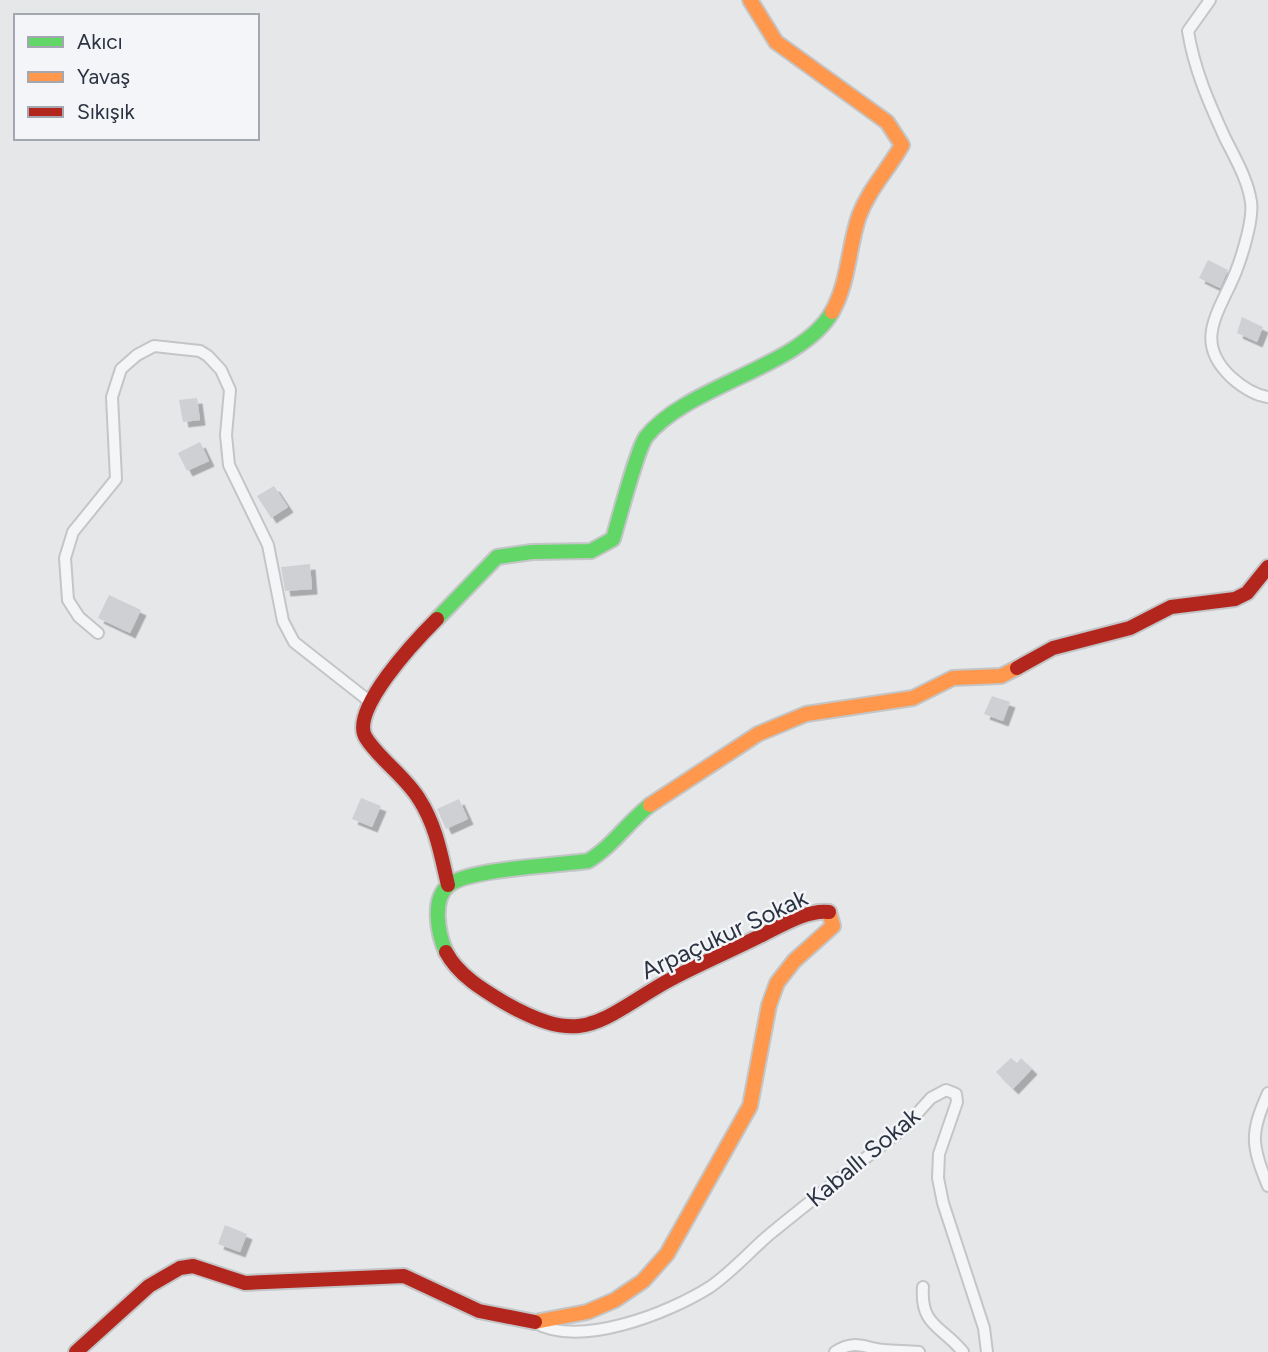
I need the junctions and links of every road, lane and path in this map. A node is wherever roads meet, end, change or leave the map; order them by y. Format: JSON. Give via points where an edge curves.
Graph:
{"nodes":[{"id":1,"x":750,"y":0,"type":"edge"},
{"id":2,"x":1209,"y":0,"type":"edge"},
{"id":3,"x":1268,"y":397,"type":"edge"},
{"id":4,"x":1268,"y":567,"type":"edge"},
{"id":5,"x":98,"y":633,"type":"dead end"},
{"id":6,"x":369,"y":701,"type":"junction"},
{"id":7,"x":448,"y":885,"type":"junction"},
{"id":8,"x":1268,"y":1093,"type":"edge"},
{"id":9,"x":1268,"y":1186,"type":"edge"},
{"id":10,"x":923,"y":1287,"type":"dead end"},
{"id":11,"x":534,"y":1322,"type":"junction"},
{"id":12,"x":76,"y":1352,"type":"edge"},
{"id":13,"x":835,"y":1352,"type":"edge"},
{"id":14,"x":919,"y":1352,"type":"edge"},
{"id":15,"x":964,"y":1352,"type":"edge"},
{"id":16,"x":987,"y":1352,"type":"edge"}],
"edges":[{"from":1,"to":6,"type":"street","via":[[776,42],[887,122],[902,145],[866,198],[853,232],[842,299],[833,316],[815,335],[670,415],[645,438],[613,539],[591,551],[497,557],[425,631]]},
{"from":2,"to":3,"type":"street","via":[[1188,32],[1191,50],[1252,204],[1231,283],[1214,314],[1210,334],[1225,371],[1240,386]]},
{"from":4,"to":7,"type":"street","via":[[1247,593],[1235,599],[1171,607],[1130,628],[1053,648],[1001,676],[953,678],[913,698],[806,714],[758,734],[653,802],[588,861],[467,876]]},
{"from":5,"to":6,"type":"street","via":[[68,600],[65,558],[73,533],[116,479],[112,397],[121,369],[154,346],[200,351],[221,370],[230,390],[229,465],[268,545],[283,621],[295,642]]},
{"from":6,"to":7,"type":"street","name":"Arpaçukur Sokak","via":[[363,722],[365,736],[419,798],[437,836]]},
{"from":7,"to":11,"type":"street","name":"Arpaçukur Sokak","via":[[437,911],[443,947],[451,962],[518,1010],[566,1026],[604,1021],[664,984],[803,918],[827,911],[834,919],[833,926],[776,983],[750,1106],[660,1264],[635,1287],[600,1307]]},
{"from":8,"to":9,"type":"street","via":[[1254,1128],[1259,1164]]},
{"from":10,"to":15,"type":"street","via":[[925,1314]]},
{"from":11,"to":12,"type":"street","via":[[479,1311],[404,1276],[244,1283],[192,1266],[173,1270]]},
{"from":11,"to":16,"type":"street","name":"Kaballı Sokak","via":[[559,1332],[628,1323],[711,1286],[946,1090],[956,1094],[957,1102],[939,1154],[938,1178],[984,1328]]},
{"from":13,"to":14,"type":"street","via":[[861,1343],[881,1350]]}]}
